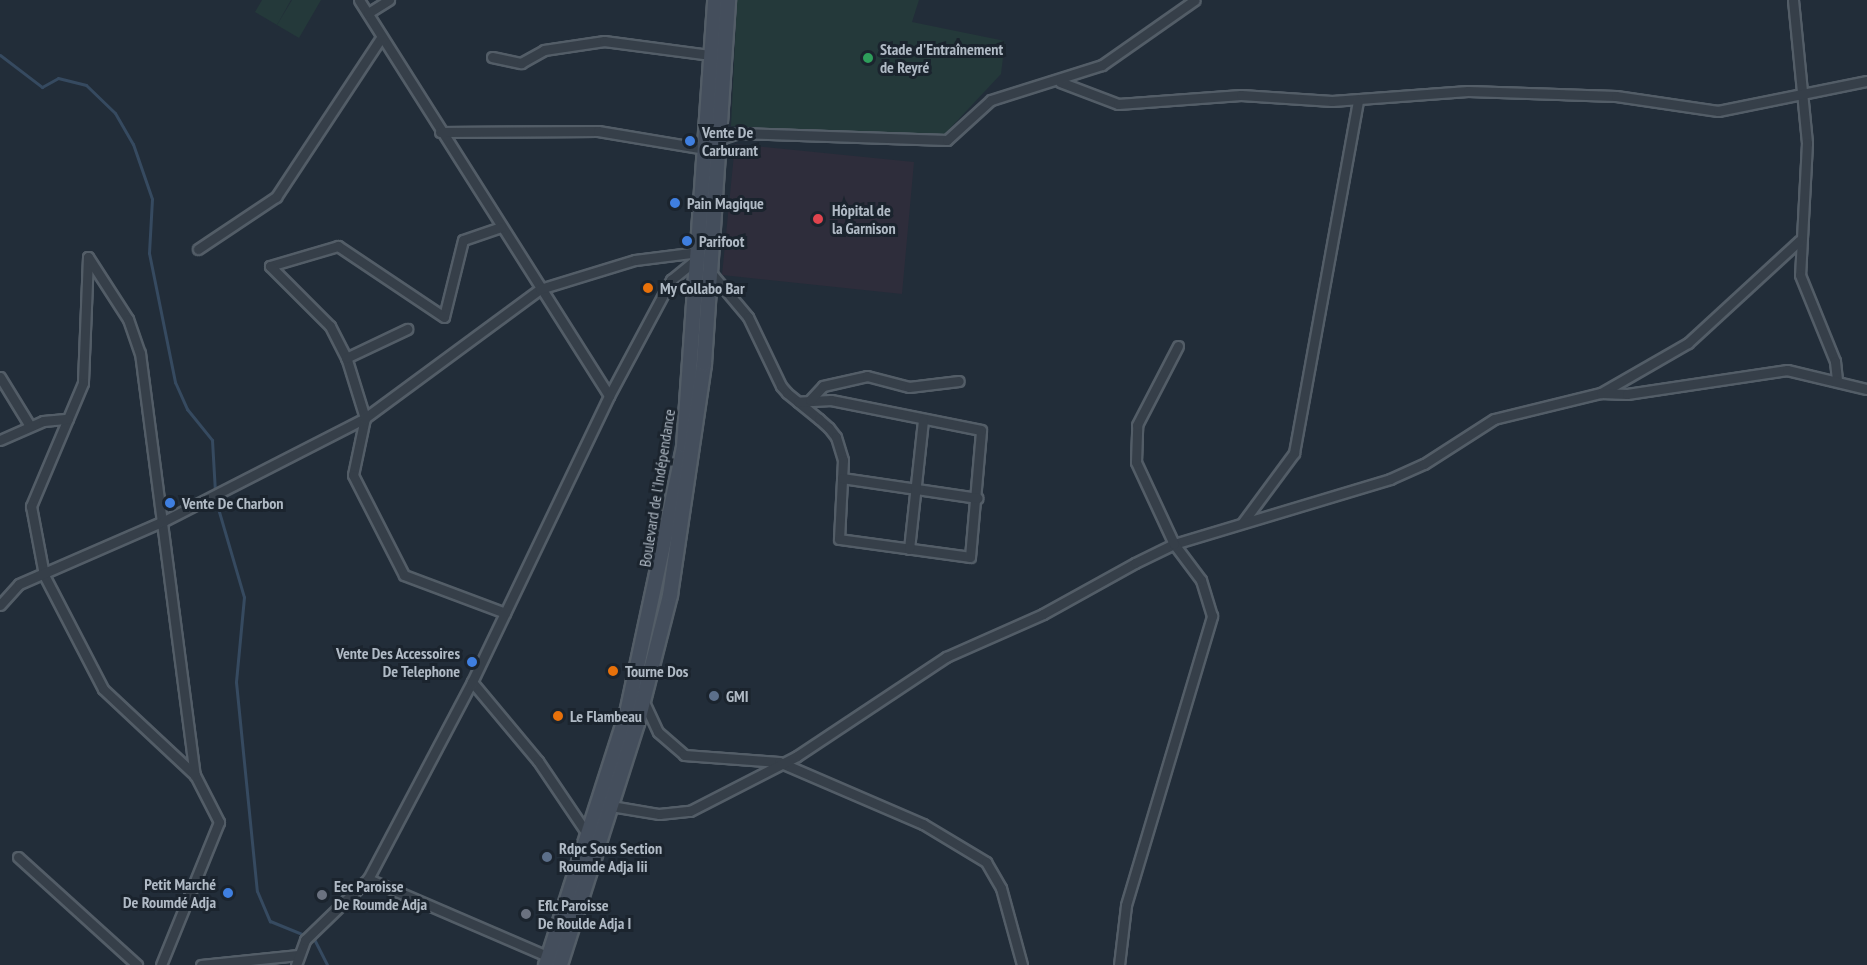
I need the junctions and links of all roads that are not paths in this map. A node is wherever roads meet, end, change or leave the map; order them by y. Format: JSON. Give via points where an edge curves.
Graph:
{"nodes":[{"id":1,"x":359,"y":0,"type":"edge"},
{"id":2,"x":389,"y":0,"type":"edge"},
{"id":3,"x":715,"y":0,"type":"edge"},
{"id":4,"x":728,"y":0,"type":"edge"},
{"id":5,"x":1195,"y":0,"type":"edge"},
{"id":6,"x":1792,"y":0,"type":"edge"},
{"id":7,"x":368,"y":13,"type":"junction"},
{"id":8,"x":380,"y":39,"type":"junction"},
{"id":9,"x":711,"y":55,"type":"junction"},
{"id":10,"x":492,"y":57,"type":"dead end"},
{"id":11,"x":1867,"y":81,"type":"edge"},
{"id":12,"x":1060,"y":82,"type":"junction"},
{"id":13,"x":1801,"y":96,"type":"junction"},
{"id":14,"x":1358,"y":99,"type":"junction"},
{"id":15,"x":440,"y":132,"type":"junction"},
{"id":16,"x":720,"y":139,"type":"junction"},
{"id":17,"x":706,"y":149,"type":"junction"},
{"id":18,"x":501,"y":226,"type":"junction"},
{"id":19,"x":1799,"y":241,"type":"junction"},
{"id":20,"x":198,"y":249,"type":"dead end"},
{"id":21,"x":699,"y":254,"type":"junction"},
{"id":22,"x":712,"y":274,"type":"junction"},
{"id":23,"x":540,"y":290,"type":"junction"},
{"id":24,"x":406,"y":329,"type":"dead end"},
{"id":25,"x":1179,"y":346,"type":"dead end"},
{"id":26,"x":346,"y":358,"type":"junction"},
{"id":27,"x":0,"y":377,"type":"edge"},
{"id":28,"x":1837,"y":379,"type":"junction"},
{"id":29,"x":959,"y":381,"type":"dead end"},
{"id":30,"x":1867,"y":389,"type":"edge"},
{"id":31,"x":1600,"y":393,"type":"junction"},
{"id":32,"x":609,"y":396,"type":"junction"},
{"id":33,"x":810,"y":400,"type":"junction"},
{"id":34,"x":798,"y":402,"type":"junction"},
{"id":35,"x":365,"y":418,"type":"junction"},
{"id":36,"x":68,"y":419,"type":"junction"},
{"id":37,"x":923,"y":421,"type":"junction"},
{"id":38,"x":30,"y":426,"type":"junction"},
{"id":39,"x":1,"y":436,"type":"edge"},
{"id":40,"x":842,"y":478,"type":"junction"},
{"id":41,"x":915,"y":488,"type":"junction"},
{"id":42,"x":978,"y":498,"type":"junction"},
{"id":43,"x":164,"y":521,"type":"junction"},
{"id":44,"x":1243,"y":522,"type":"junction"},
{"id":45,"x":1174,"y":544,"type":"junction"},
{"id":46,"x":909,"y":549,"type":"junction"},
{"id":47,"x":44,"y":575,"type":"junction"},
{"id":48,"x":0,"y":605,"type":"edge"},
{"id":49,"x":505,"y":613,"type":"junction"},
{"id":50,"x":472,"y":682,"type":"junction"},
{"id":51,"x":643,"y":700,"type":"junction"},
{"id":52,"x":779,"y":762,"type":"junction"},
{"id":53,"x":195,"y":775,"type":"junction"},
{"id":54,"x":611,"y":806,"type":"junction"},
{"id":55,"x":588,"y":835,"type":"junction"},
{"id":56,"x":18,"y":857,"type":"dead end"},
{"id":57,"x":368,"y":879,"type":"junction"},
{"id":58,"x":297,"y":960,"type":"edge"},
{"id":59,"x":552,"y":962,"type":"edge"},
{"id":60,"x":137,"y":965,"type":"edge"},
{"id":61,"x":161,"y":965,"type":"edge"},
{"id":62,"x":201,"y":965,"type":"edge"},
{"id":63,"x":1022,"y":965,"type":"edge"},
{"id":64,"x":1119,"y":965,"type":"edge"}],
"edges":[{"from":1,"to":7,"type":"street"},
{"from":2,"to":7,"type":"street"},
{"from":3,"to":9,"type":"main road","name":"Boulevard de l'Indépendance"},
{"from":4,"to":16,"type":"main road","name":"Boulevard de l'Indépendance"},
{"from":5,"to":12,"type":"street","via":[[1102,65]]},
{"from":6,"to":13,"type":"street"},
{"from":7,"to":8,"type":"street"},
{"from":8,"to":15,"type":"street"},
{"from":8,"to":20,"type":"street","via":[[276,197]]},
{"from":9,"to":10,"type":"street","via":[[604,41],[544,50],[521,63]]},
{"from":9,"to":17,"type":"main road","name":"Boulevard de l'Indépendance"},
{"from":11,"to":13,"type":"street"},
{"from":12,"to":14,"type":"street","via":[[1118,104],[1241,95]]},
{"from":12,"to":16,"type":"street","via":[[1015,89],[991,100],[947,140],[933,144],[739,133]]},
{"from":13,"to":14,"type":"street","via":[[1719,111],[1605,95],[1468,91]]},
{"from":13,"to":19,"type":"street","via":[[1807,150]]},
{"from":14,"to":44,"type":"street","via":[[1294,453]]},
{"from":15,"to":17,"type":"street","via":[[598,131]]},
{"from":15,"to":18,"type":"street"},
{"from":16,"to":22,"type":"main road","name":"Boulevard de l'Indépendance"},
{"from":17,"to":21,"type":"main road","name":"Boulevard de l'Indépendance"},
{"from":18,"to":23,"type":"street"},
{"from":18,"to":26,"type":"street","via":[[463,240],[444,317],[338,246],[273,261],[272,272],[330,326]]},
{"from":19,"to":28,"type":"street","via":[[1803,288],[1835,361]]},
{"from":19,"to":31,"type":"street","via":[[1688,344]]},
{"from":21,"to":23,"type":"street","via":[[635,260]]},
{"from":21,"to":32,"type":"street","via":[[670,280]]},
{"from":21,"to":55,"type":"main road","name":"Boulevard de l'Indépendance","via":[[684,446],[653,610]]},
{"from":22,"to":34,"type":"street","via":[[748,317],[781,386]]},
{"from":22,"to":51,"type":"main road","name":"Boulevard de l'Indépendance","via":[[695,449],[670,595]]},
{"from":23,"to":32,"type":"street"},
{"from":23,"to":35,"type":"street"},
{"from":24,"to":26,"type":"street"},
{"from":25,"to":45,"type":"street","via":[[1145,406],[1134,438],[1136,462]]},
{"from":26,"to":35,"type":"street"},
{"from":27,"to":38,"type":"street"},
{"from":28,"to":30,"type":"street"},
{"from":28,"to":31,"type":"street","via":[[1787,370],[1638,393]]},
{"from":29,"to":33,"type":"street","via":[[909,387],[867,376],[823,386]]},
{"from":31,"to":44,"type":"street","via":[[1494,419],[1424,464],[1390,479]]},
{"from":32,"to":49,"type":"street"},
{"from":33,"to":34,"type":"street"},
{"from":33,"to":37,"type":"street"},
{"from":34,"to":40,"type":"street","via":[[836,437]]},
{"from":35,"to":43,"type":"street"},
{"from":35,"to":49,"type":"street","via":[[353,475],[404,575]]},
{"from":36,"to":38,"type":"street"},
{"from":36,"to":43,"type":"street","via":[[83,383],[88,257],[128,319],[140,353]]},
{"from":36,"to":47,"type":"street","via":[[31,506]]},
{"from":37,"to":41,"type":"street"},
{"from":37,"to":42,"type":"street","via":[[984,433]]},
{"from":38,"to":39,"type":"street"},
{"from":40,"to":41,"type":"street"},
{"from":40,"to":46,"type":"street","via":[[837,536]]},
{"from":41,"to":42,"type":"street"},
{"from":41,"to":46,"type":"street"},
{"from":42,"to":46,"type":"street","via":[[970,557]]},
{"from":43,"to":47,"type":"street"},
{"from":43,"to":53,"type":"street"},
{"from":44,"to":45,"type":"street"},
{"from":45,"to":52,"type":"street","via":[[1043,614],[946,657],[797,756]]},
{"from":45,"to":64,"type":"street","via":[[1201,580],[1212,616],[1126,905]]},
{"from":47,"to":48,"type":"street","via":[[19,584]]},
{"from":47,"to":53,"type":"street","via":[[103,689]]},
{"from":49,"to":50,"type":"street"},
{"from":50,"to":55,"type":"street","via":[[538,761]]},
{"from":50,"to":57,"type":"street"},
{"from":51,"to":52,"type":"street","via":[[658,732],[684,755]]},
{"from":51,"to":54,"type":"main road","name":"Boulevard de l'Indépendance"},
{"from":52,"to":54,"type":"street","via":[[690,811],[659,814]]},
{"from":52,"to":63,"type":"street","via":[[924,824],[986,862],[1001,888]]},
{"from":53,"to":61,"type":"street","via":[[219,822]]},
{"from":54,"to":59,"type":"main road","name":"Boulevard de l'Indépendance"},
{"from":55,"to":59,"type":"main road","name":"Boulevard de l'Indépendance"},
{"from":56,"to":60,"type":"street"},
{"from":57,"to":58,"type":"street","via":[[305,940]]},
{"from":57,"to":59,"type":"street"},
{"from":58,"to":62,"type":"street"}]}
